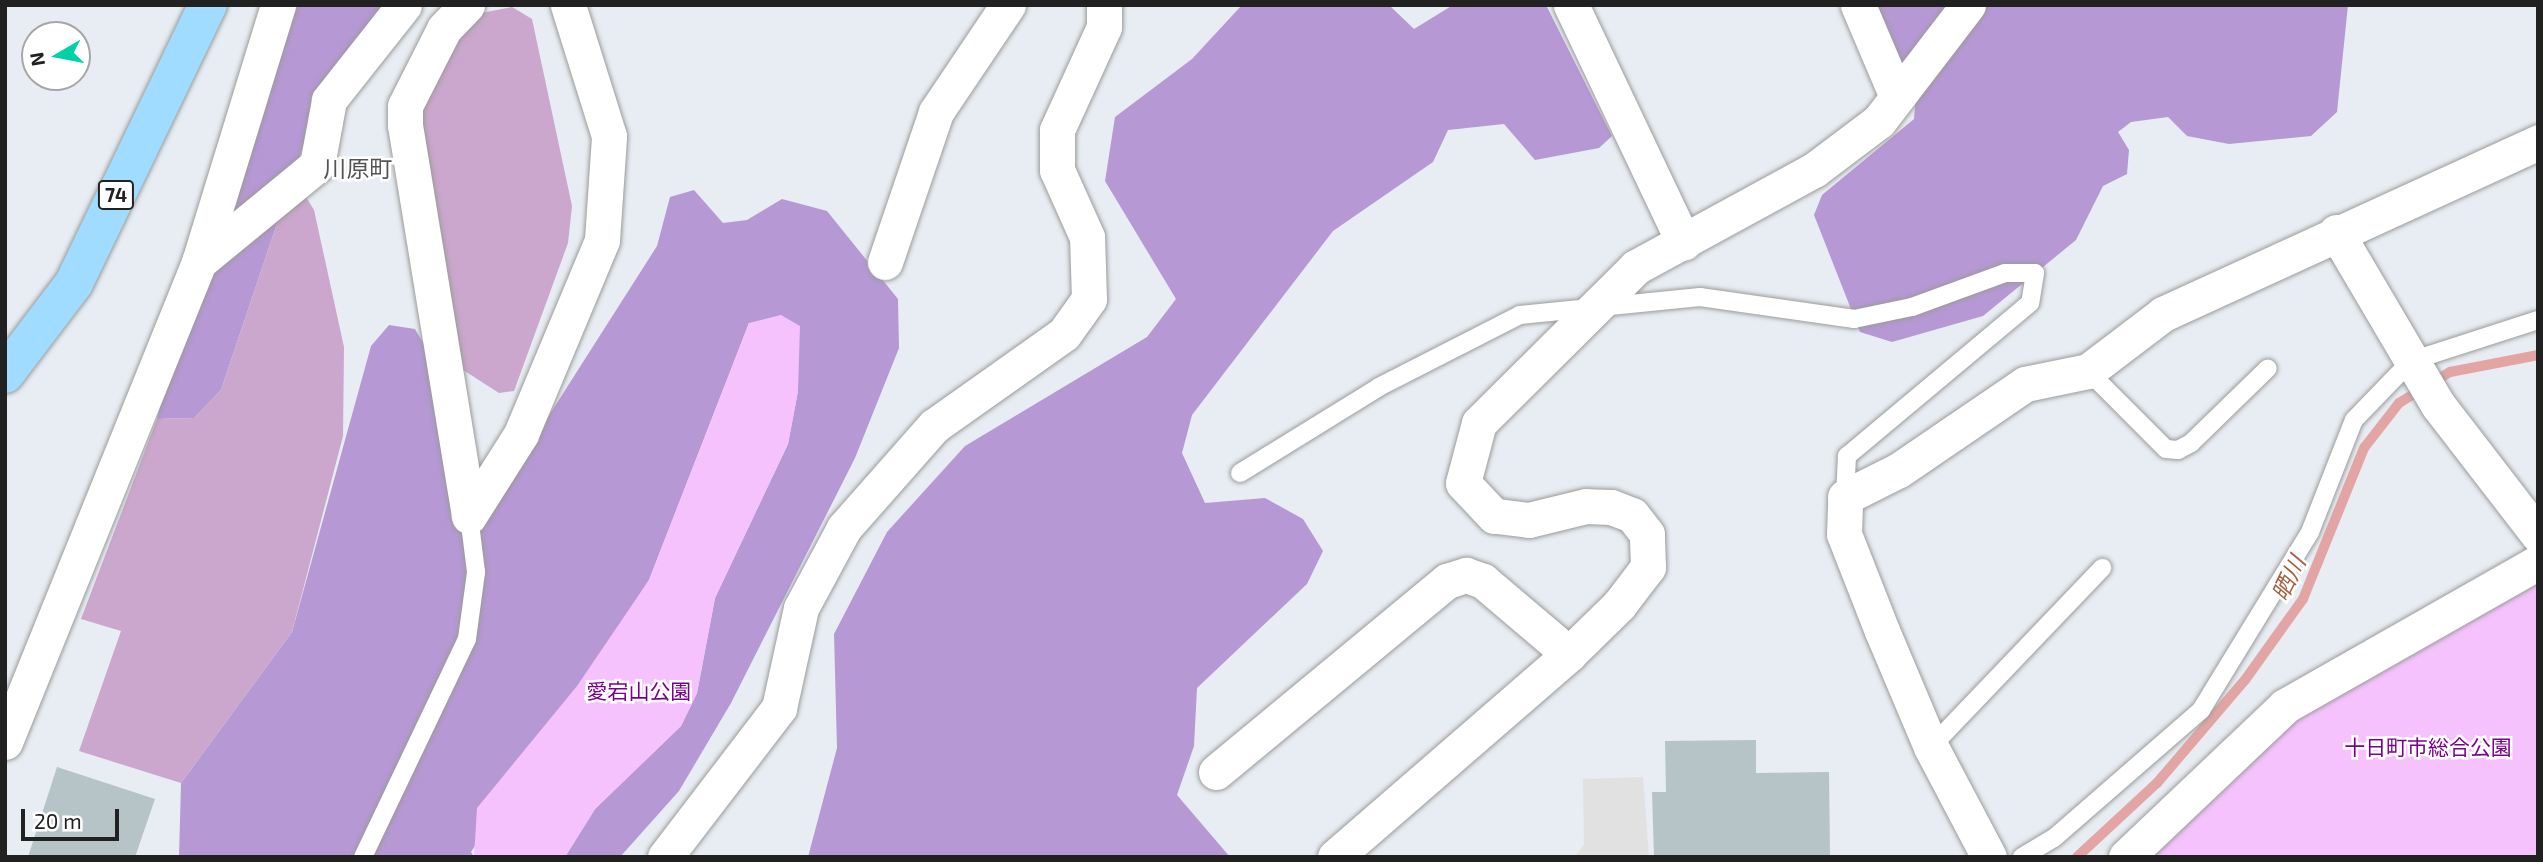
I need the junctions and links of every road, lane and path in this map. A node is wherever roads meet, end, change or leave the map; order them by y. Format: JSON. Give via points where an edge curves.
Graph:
{"nodes":[{"id":1,"x":208,"y":5,"type":"edge"},
{"id":2,"x":278,"y":5,"type":"edge"},
{"id":3,"x":404,"y":5,"type":"edge"},
{"id":4,"x":467,"y":5,"type":"edge"},
{"id":5,"x":568,"y":5,"type":"edge"},
{"id":6,"x":1008,"y":5,"type":"edge"},
{"id":7,"x":1104,"y":5,"type":"edge"},
{"id":8,"x":1571,"y":5,"type":"edge"},
{"id":9,"x":1858,"y":5,"type":"edge"},
{"id":10,"x":1969,"y":5,"type":"edge"},
{"id":11,"x":1897,"y":97,"type":"junction"},
{"id":12,"x":2538,"y":142,"type":"edge"},
{"id":13,"x":2336,"y":232,"type":"junction"},
{"id":14,"x":1684,"y":243,"type":"junction"},
{"id":15,"x":200,"y":262,"type":"junction"},
{"id":16,"x":885,"y":262,"type":"dead end"},
{"id":17,"x":1593,"y":308,"type":"junction"},
{"id":18,"x":2538,"y":320,"type":"edge"},
{"id":19,"x":2411,"y":361,"type":"junction"},
{"id":20,"x":2268,"y":368,"type":"dead end"},
{"id":21,"x":2088,"y":371,"type":"junction"},
{"id":22,"x":5,"y":374,"type":"edge"},
{"id":23,"x":1240,"y":473,"type":"dead end"},
{"id":24,"x":1845,"y":497,"type":"junction"},
{"id":25,"x":469,"y":516,"type":"junction"},
{"id":26,"x":2538,"y":535,"type":"edge"},
{"id":27,"x":2538,"y":562,"type":"edge"},
{"id":28,"x":2102,"y":568,"type":"dead end"},
{"id":29,"x":1569,"y":654,"type":"junction"},
{"id":30,"x":5,"y":741,"type":"edge"},
{"id":31,"x":1931,"y":747,"type":"junction"},
{"id":32,"x":1216,"y":772,"type":"dead end"},
{"id":33,"x":363,"y":857,"type":"edge"},
{"id":34,"x":665,"y":857,"type":"edge"},
{"id":35,"x":1335,"y":857,"type":"edge"},
{"id":36,"x":1989,"y":857,"type":"edge"},
{"id":37,"x":2022,"y":857,"type":"edge"},
{"id":38,"x":2126,"y":857,"type":"edge"}],
"edges":[{"from":1,"to":22,"type":"main road","number":"74","via":[[74,283]]},
{"from":2,"to":15,"type":"street"},
{"from":3,"to":15,"type":"street","via":[[330,100],[317,164]]},
{"from":4,"to":25,"type":"street","via":[[444,29],[405,106],[405,125]]},
{"from":5,"to":25,"type":"street","via":[[609,136],[602,240],[521,434]]},
{"from":6,"to":16,"type":"street","via":[[936,112]]},
{"from":7,"to":34,"type":"street","via":[[1104,27],[1057,130],[1057,170],[1087,237],[1089,299],[1064,334],[934,426],[844,528],[801,608],[779,708]]},
{"from":8,"to":14,"type":"street"},
{"from":9,"to":11,"type":"street"},
{"from":10,"to":11,"type":"street"},
{"from":11,"to":14,"type":"street","via":[[1880,121],[1814,170]]},
{"from":12,"to":13,"type":"street"},
{"from":13,"to":19,"type":"street"},
{"from":13,"to":21,"type":"street","via":[[2163,314]]},
{"from":14,"to":17,"type":"street","via":[[1636,267]]},
{"from":15,"to":30,"type":"street"},
{"from":17,"to":23,"type":"lane","via":[[1520,315],[1378,387]]},
{"from":17,"to":24,"type":"lane","via":[[1700,297],[1854,319],[1912,307],[2005,274],[2035,273],[2030,303],[1847,456]]},
{"from":17,"to":29,"type":"street","via":[[1479,423],[1463,483],[1494,516],[1530,520],[1586,506],[1611,507],[1632,515],[1647,534],[1648,567],[1619,605]]},
{"from":18,"to":19,"type":"lane"},
{"from":19,"to":26,"type":"street","via":[[2438,405]]},
{"from":19,"to":37,"type":"lane","via":[[2354,420],[2310,532],[2202,710],[2054,838]]},
{"from":20,"to":21,"type":"lane","via":[[2191,443],[2178,450],[2166,449]]},
{"from":21,"to":24,"type":"street","via":[[2025,384],[1899,470]]},
{"from":24,"to":31,"type":"street","via":[[1844,534]]},
{"from":25,"to":33,"type":"lane","via":[[476,572],[467,639]]},
{"from":27,"to":38,"type":"street","via":[[2285,706]]},
{"from":28,"to":31,"type":"lane"},
{"from":29,"to":32,"type":"street","via":[[1483,581],[1466,575],[1447,581]]},
{"from":29,"to":35,"type":"street"},
{"from":31,"to":36,"type":"street"}]}
